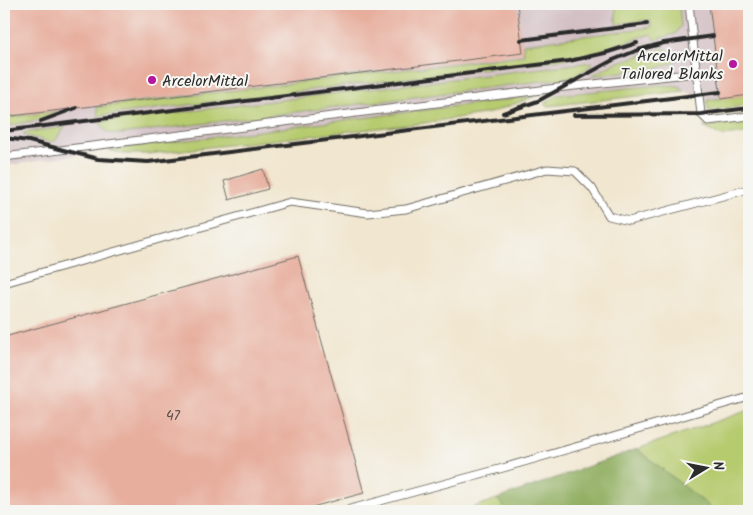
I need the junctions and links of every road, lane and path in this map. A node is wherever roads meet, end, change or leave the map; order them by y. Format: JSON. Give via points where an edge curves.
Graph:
{"nodes":[{"id":1,"x":689,"y":4,"type":"edge"},
{"id":2,"x":697,"y":73,"type":"junction"},
{"id":3,"x":749,"y":116,"type":"edge"},
{"id":4,"x":4,"y":157,"type":"edge"},
{"id":5,"x":749,"y":189,"type":"edge"},
{"id":6,"x":4,"y":284,"type":"edge"},
{"id":7,"x":749,"y":397,"type":"edge"},
{"id":8,"x":343,"y":511,"type":"edge"}],
"edges":[{"from":1,"to":2,"type":"lane"},
{"from":2,"to":3,"type":"lane","via":[[700,114],[708,121]]},
{"from":2,"to":4,"type":"lane"},
{"from":5,"to":6,"type":"lane","via":[[629,221],[609,216],[592,188],[575,172],[547,169],[406,209],[368,213],[290,202]]},
{"from":7,"to":8,"type":"lane"}]}
